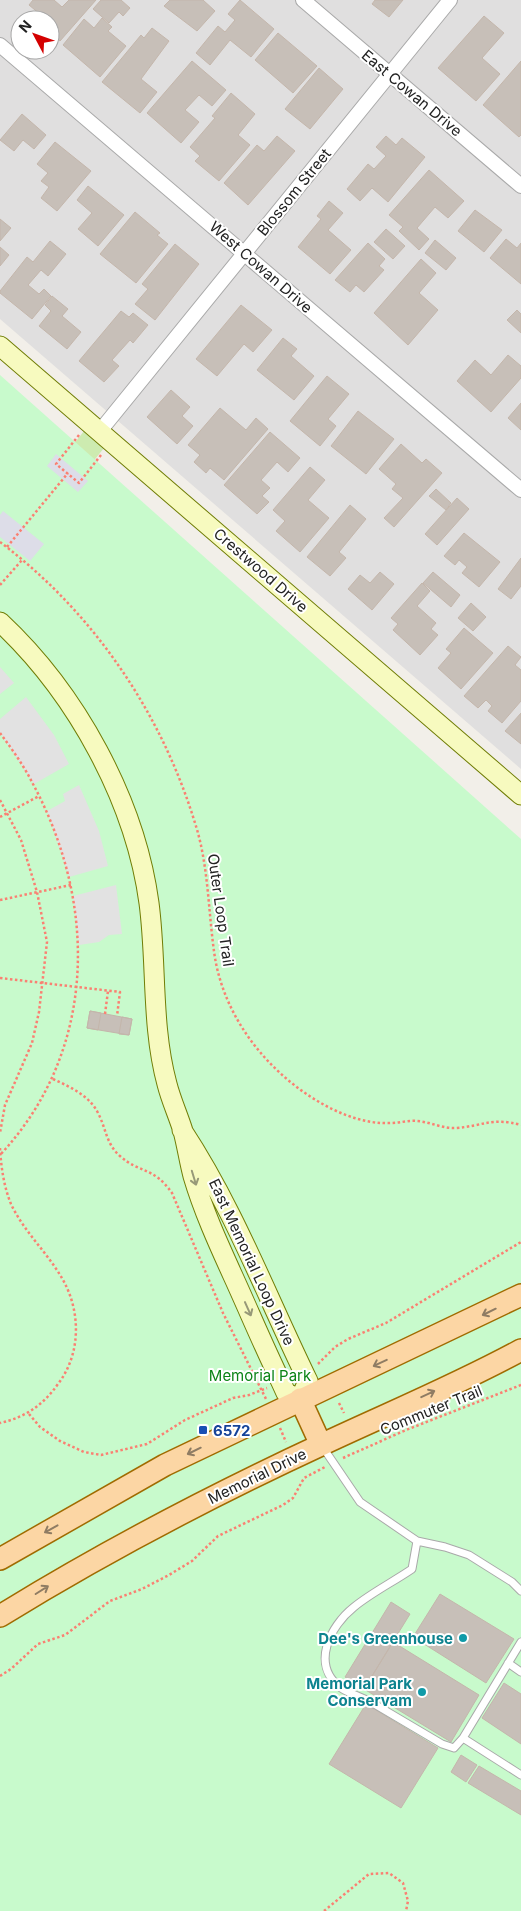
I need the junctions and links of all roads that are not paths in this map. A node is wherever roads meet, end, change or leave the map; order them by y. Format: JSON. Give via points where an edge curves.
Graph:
{"nodes":[{"id":1,"x":303,"y":0,"type":"edge"},
{"id":2,"x":450,"y":0,"type":"edge"},
{"id":3,"x":0,"y":45,"type":"edge"},
{"id":4,"x":390,"y":74,"type":"junction"},
{"id":5,"x":521,"y":186,"type":"edge"},
{"id":6,"x":245,"y":253,"type":"junction"},
{"id":7,"x":0,"y":346,"type":"edge"},
{"id":8,"x":101,"y":432,"type":"junction"},
{"id":9,"x":521,"y":490,"type":"edge"},
{"id":10,"x":0,"y":622,"type":"edge"},
{"id":11,"x":521,"y":795,"type":"edge"},
{"id":12,"x":521,"y":1295,"type":"edge"},
{"id":13,"x":521,"y":1350,"type":"edge"},
{"id":14,"x":300,"y":1399,"type":"junction"},
{"id":15,"x":321,"y":1445,"type":"junction"},
{"id":16,"x":417,"y":1541,"type":"junction"},
{"id":17,"x":0,"y":1558,"type":"edge"},
{"id":18,"x":521,"y":1591,"type":"edge"},
{"id":19,"x":0,"y":1616,"type":"edge"},
{"id":20,"x":521,"y":1642,"type":"edge"},
{"id":21,"x":508,"y":1663,"type":"junction"},
{"id":22,"x":521,"y":1672,"type":"edge"},
{"id":23,"x":463,"y":1738,"type":"junction"},
{"id":24,"x":521,"y":1774,"type":"edge"}],
"edges":[{"from":1,"to":4,"type":"street","name":"East Cowan Drive"},
{"from":2,"to":4,"type":"street","name":"Blossom Street"},
{"from":3,"to":6,"type":"street","name":"West Cowan Drive"},
{"from":4,"to":5,"type":"street","name":"East Cowan Drive"},
{"from":4,"to":6,"type":"street","name":"Blossom Street"},
{"from":6,"to":8,"type":"street","name":"Blossom Street"},
{"from":6,"to":9,"type":"street","name":"West Cowan Drive"},
{"from":7,"to":8,"type":"street","name":"Crestwood Drive"},
{"from":8,"to":11,"type":"street","name":"Crestwood Drive"},
{"from":10,"to":14,"type":"street","name":"East Memorial Loop Drive","via":[[52,682],[83,725],[107,769],[131,826],[149,902],[158,1038],[167,1084],[193,1176],[216,1238],[286,1393]]},
{"from":12,"to":14,"type":"main road","one_way":true},
{"from":15,"to":13,"type":"main road","name":"Memorial Drive","one_way":true},
{"from":14,"to":15,"type":"main road"},
{"from":14,"to":17,"type":"main road","one_way":true,"via":[[166,1465]]},
{"from":15,"to":16,"type":"lane","via":[[360,1502]]},
{"from":19,"to":15,"type":"main road","name":"Memorial Drive","one_way":true,"via":[[58,1580],[193,1508]]},
{"from":16,"to":18,"type":"lane","via":[[469,1555]]},
{"from":16,"to":23,"type":"lane","via":[[412,1569],[354,1606],[332,1630],[326,1649],[326,1663],[329,1674],[341,1687],[442,1744],[454,1748]]},
{"from":20,"to":21,"type":"lane"},
{"from":21,"to":22,"type":"lane"},
{"from":21,"to":23,"type":"lane"},
{"from":23,"to":24,"type":"lane"}]}
